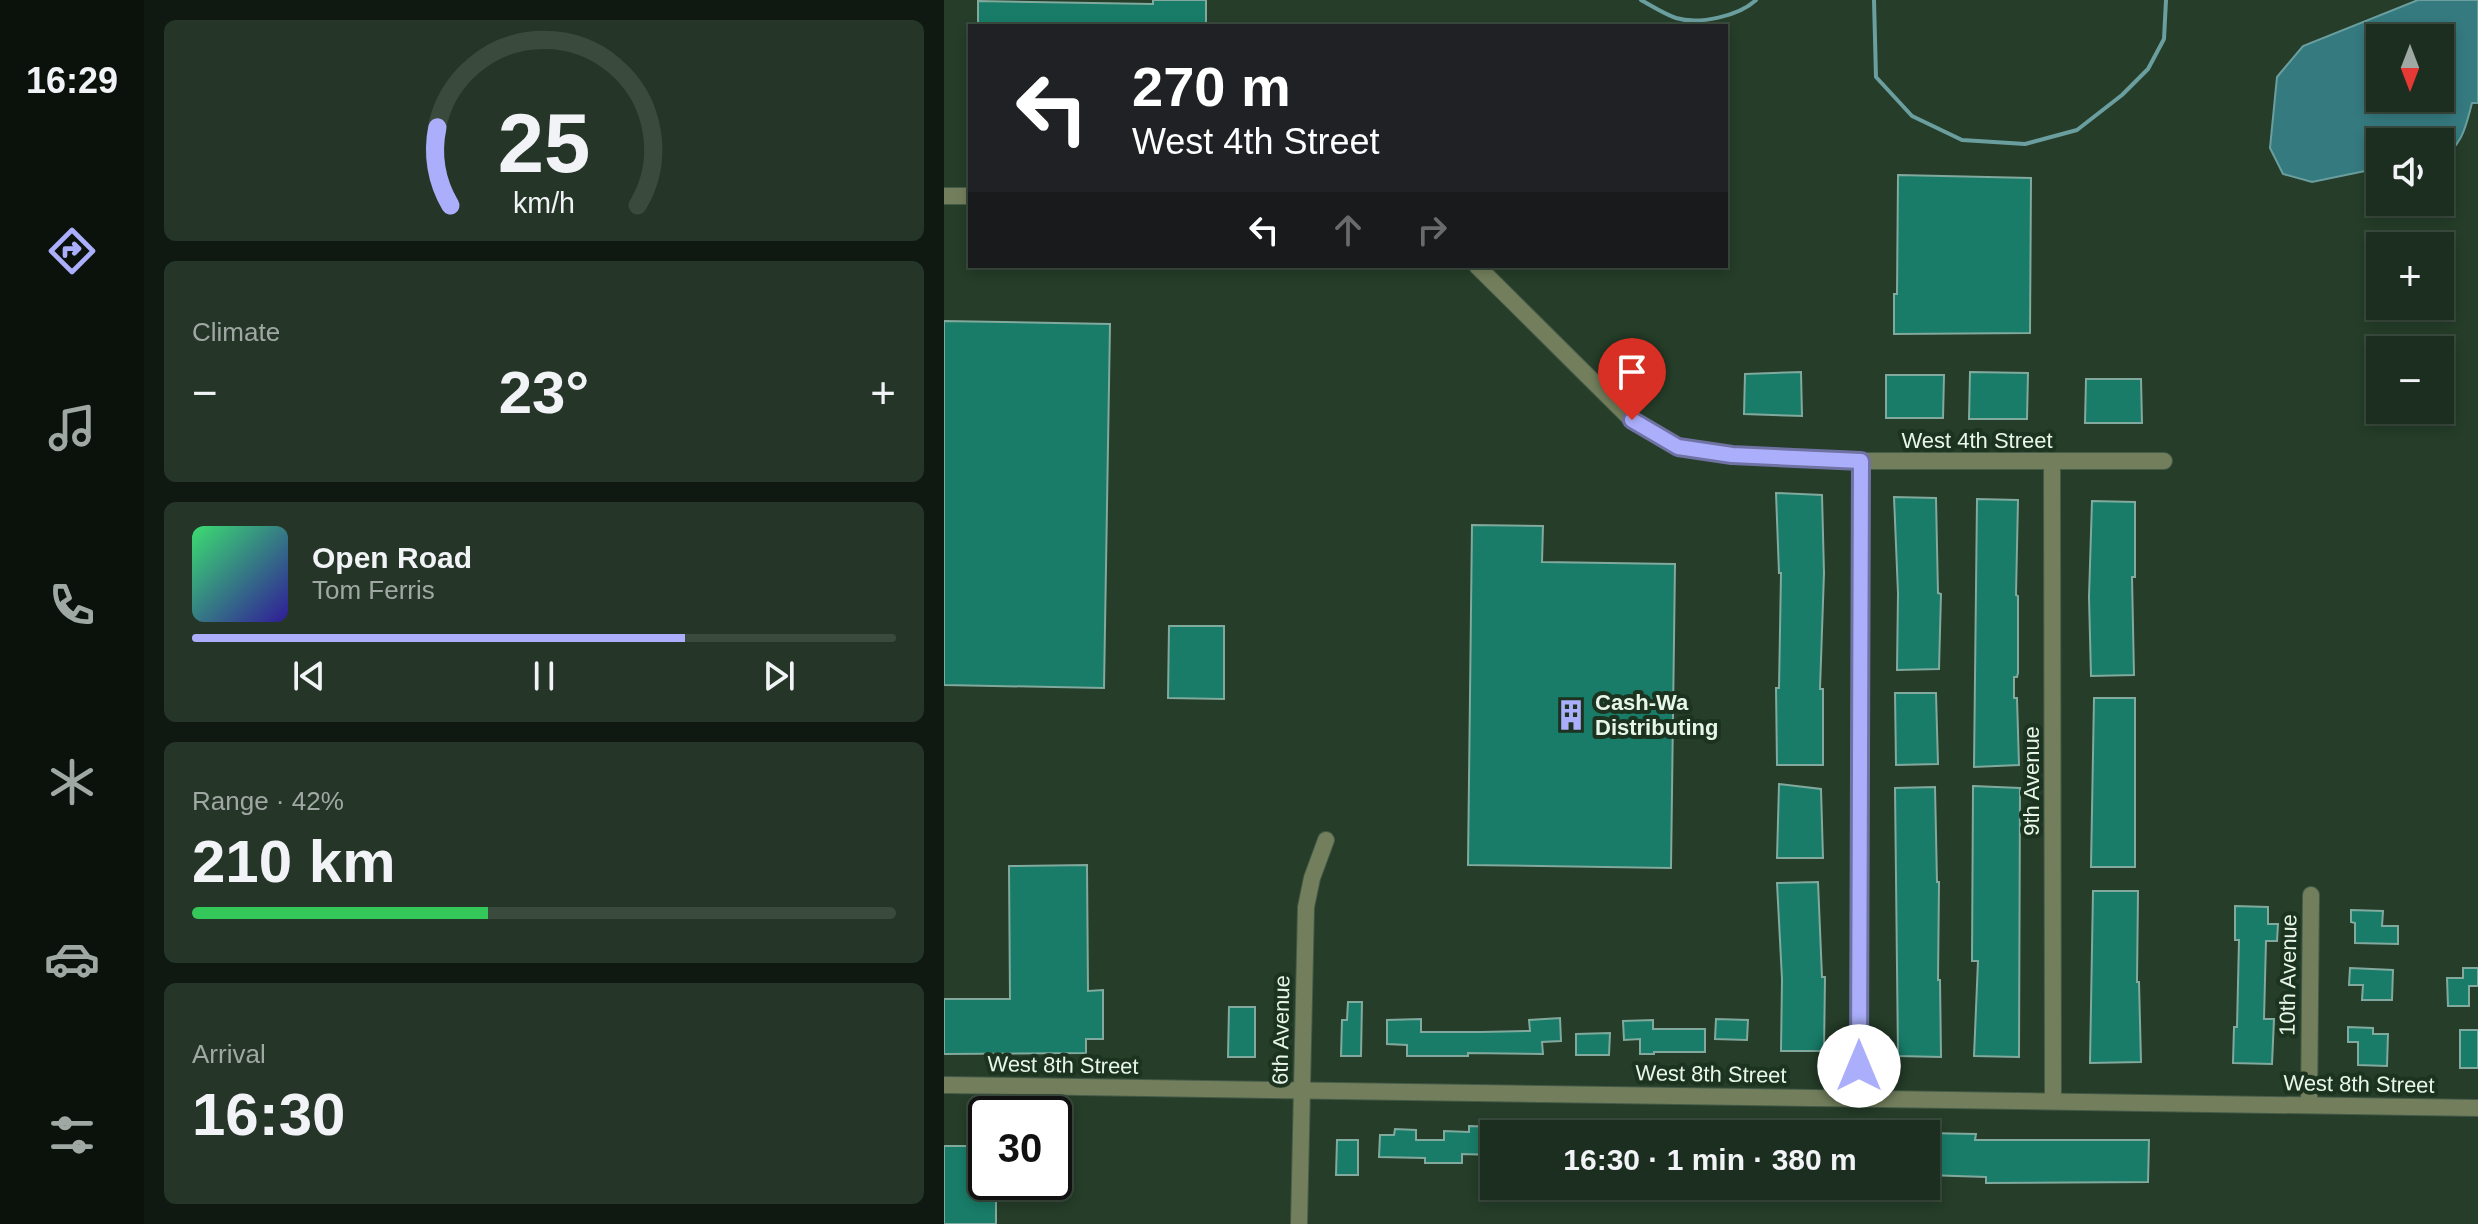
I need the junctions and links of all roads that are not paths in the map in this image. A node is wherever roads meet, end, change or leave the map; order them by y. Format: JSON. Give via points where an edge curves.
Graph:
{"nodes":[{"id":1,"x":944,"y":196,"type":"edge"},
{"id":2,"x":968,"y":196,"type":"edge"},
{"id":3,"x":1479,"y":268,"type":"edge"},
{"id":4,"x":1861,"y":461,"type":"junction"},
{"id":5,"x":2164,"y":461,"type":"dead end"},
{"id":6,"x":2052,"y":462,"type":"junction"},
{"id":7,"x":1326,"y":840,"type":"dead end"},
{"id":8,"x":2311,"y":895,"type":"dead end"},
{"id":9,"x":944,"y":1085,"type":"edge"},
{"id":10,"x":1301,"y":1091,"type":"junction"},
{"id":11,"x":1859,"y":1098,"type":"junction"},
{"id":12,"x":2053,"y":1101,"type":"junction"},
{"id":13,"x":2309,"y":1104,"type":"junction"},
{"id":14,"x":2478,"y":1108,"type":"edge"},
{"id":15,"x":1299,"y":1224,"type":"edge"}],
"edges":[{"from":1,"to":2,"type":"street"},
{"from":3,"to":4,"type":"street","name":"West 4th Street","via":[[1632,420],[1678,447]]},
{"from":4,"to":6,"type":"street","name":"West 4th Street"},
{"from":4,"to":11,"type":"street"},
{"from":5,"to":6,"type":"street","name":"West 4th Street"},
{"from":6,"to":12,"type":"street","name":"9th Avenue"},
{"from":7,"to":10,"type":"street","name":"6th Avenue","via":[[1306,907]]},
{"from":8,"to":13,"type":"street","name":"10th Avenue"},
{"from":9,"to":10,"type":"street","name":"West 8th Street"},
{"from":10,"to":11,"type":"street","name":"West 8th Street"},
{"from":10,"to":15,"type":"street","name":"6th Avenue"},
{"from":11,"to":12,"type":"street","name":"West 8th Street"},
{"from":12,"to":13,"type":"street","name":"West 8th Street"},
{"from":13,"to":14,"type":"street","name":"West 8th Street"}]}
